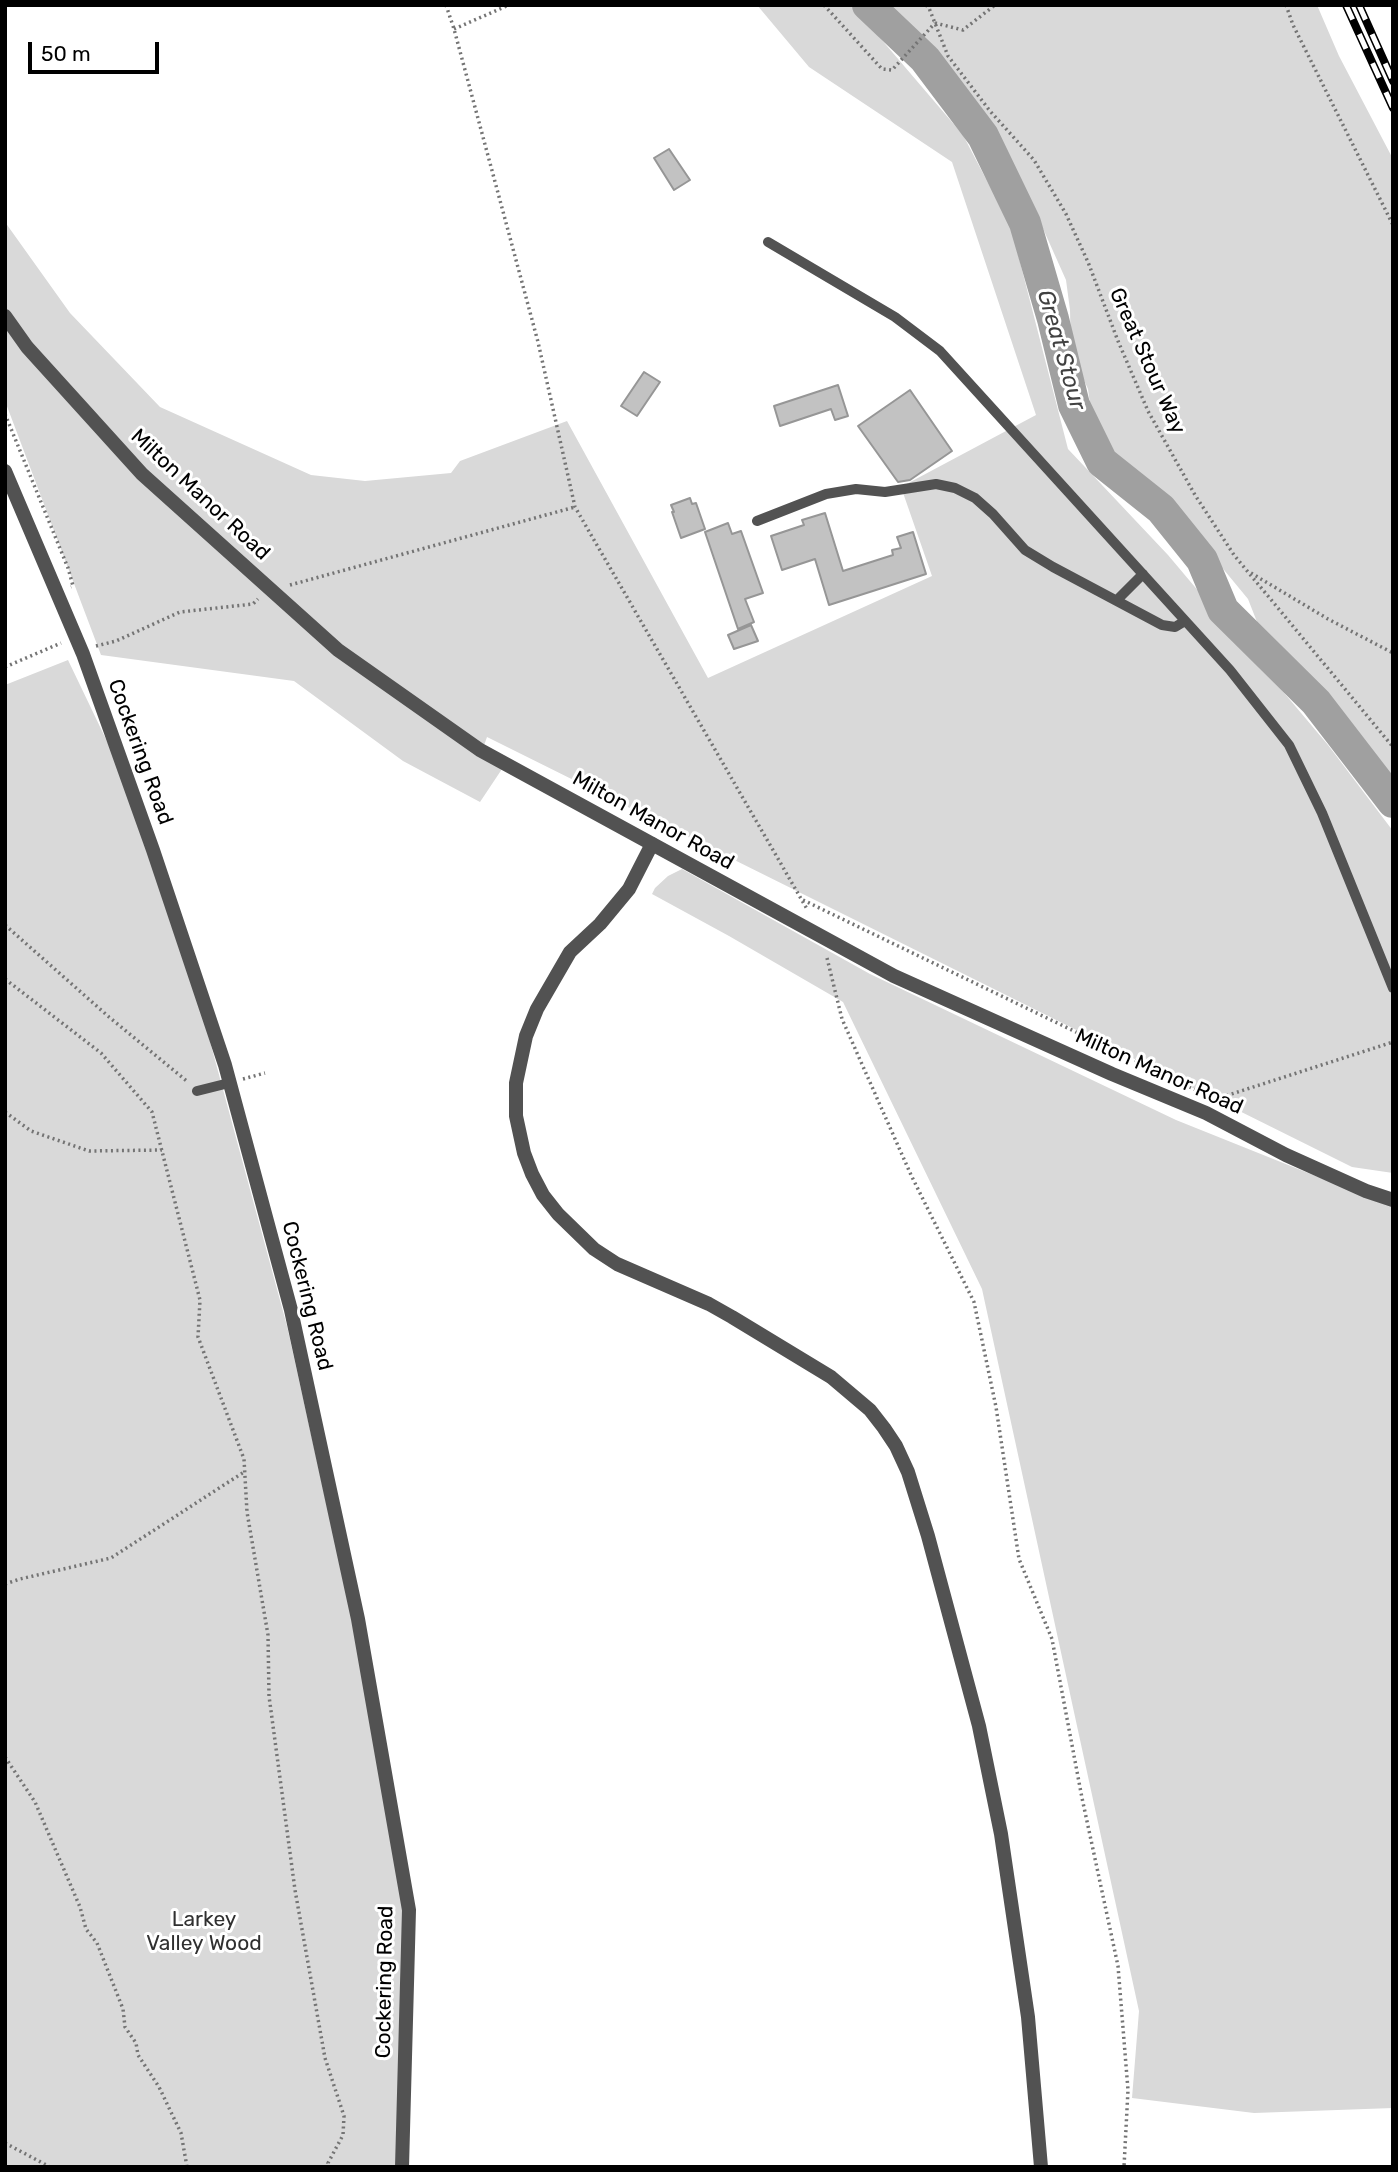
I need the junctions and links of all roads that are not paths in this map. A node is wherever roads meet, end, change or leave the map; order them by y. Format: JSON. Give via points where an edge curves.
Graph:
{"nodes":[{"id":1,"x":768,"y":242,"type":"dead end"},
{"id":2,"x":5,"y":316,"type":"edge"},
{"id":3,"x":5,"y":471,"type":"edge"},
{"id":4,"x":757,"y":521,"type":"dead end"},
{"id":5,"x":1143,"y":574,"type":"junction"},
{"id":6,"x":1117,"y":600,"type":"junction"},
{"id":7,"x":1185,"y":621,"type":"junction"},
{"id":8,"x":652,"y":844,"type":"junction"},
{"id":9,"x":1393,"y":988,"type":"edge"},
{"id":10,"x":229,"y":1083,"type":"junction"},
{"id":11,"x":197,"y":1090,"type":"road end"},
{"id":12,"x":1393,"y":1199,"type":"edge"},
{"id":13,"x":402,"y":2167,"type":"edge"},
{"id":14,"x":1041,"y":2167,"type":"edge"}],
"edges":[{"from":1,"to":5,"type":"lane","via":[[895,317],[940,351]]},
{"from":2,"to":8,"type":"street","name":"Milton Manor Road","via":[[27,347],[142,474],[338,650],[480,750]]},
{"from":3,"to":10,"type":"street","name":"Cockering Road","via":[[76,637],[153,850]]},
{"from":4,"to":6,"type":"lane","via":[[826,494],[856,489],[885,492],[936,484],[955,488],[993,514],[1025,550]]},
{"from":5,"to":6,"type":"lane"},
{"from":5,"to":7,"type":"lane"},
{"from":6,"to":7,"type":"lane","via":[[1161,625],[1175,628]]},
{"from":7,"to":9,"type":"lane","via":[[1289,745],[1322,813]]},
{"from":8,"to":12,"type":"street","name":"Milton Manor Road","via":[[906,981],[1206,1113],[1366,1191]]},
{"from":8,"to":14,"type":"street","via":[[629,889],[570,952],[537,1009],[516,1083],[516,1116],[524,1153],[558,1214],[594,1249],[617,1264],[709,1304],[831,1377],[870,1410],[896,1446],[928,1536],[979,1726],[1001,1834],[1028,2017]]},
{"from":10,"to":11,"type":"lane"},
{"from":10,"to":13,"type":"street","name":"Cockering Road","via":[[297,1337],[358,1619],[409,1910]]}]}
